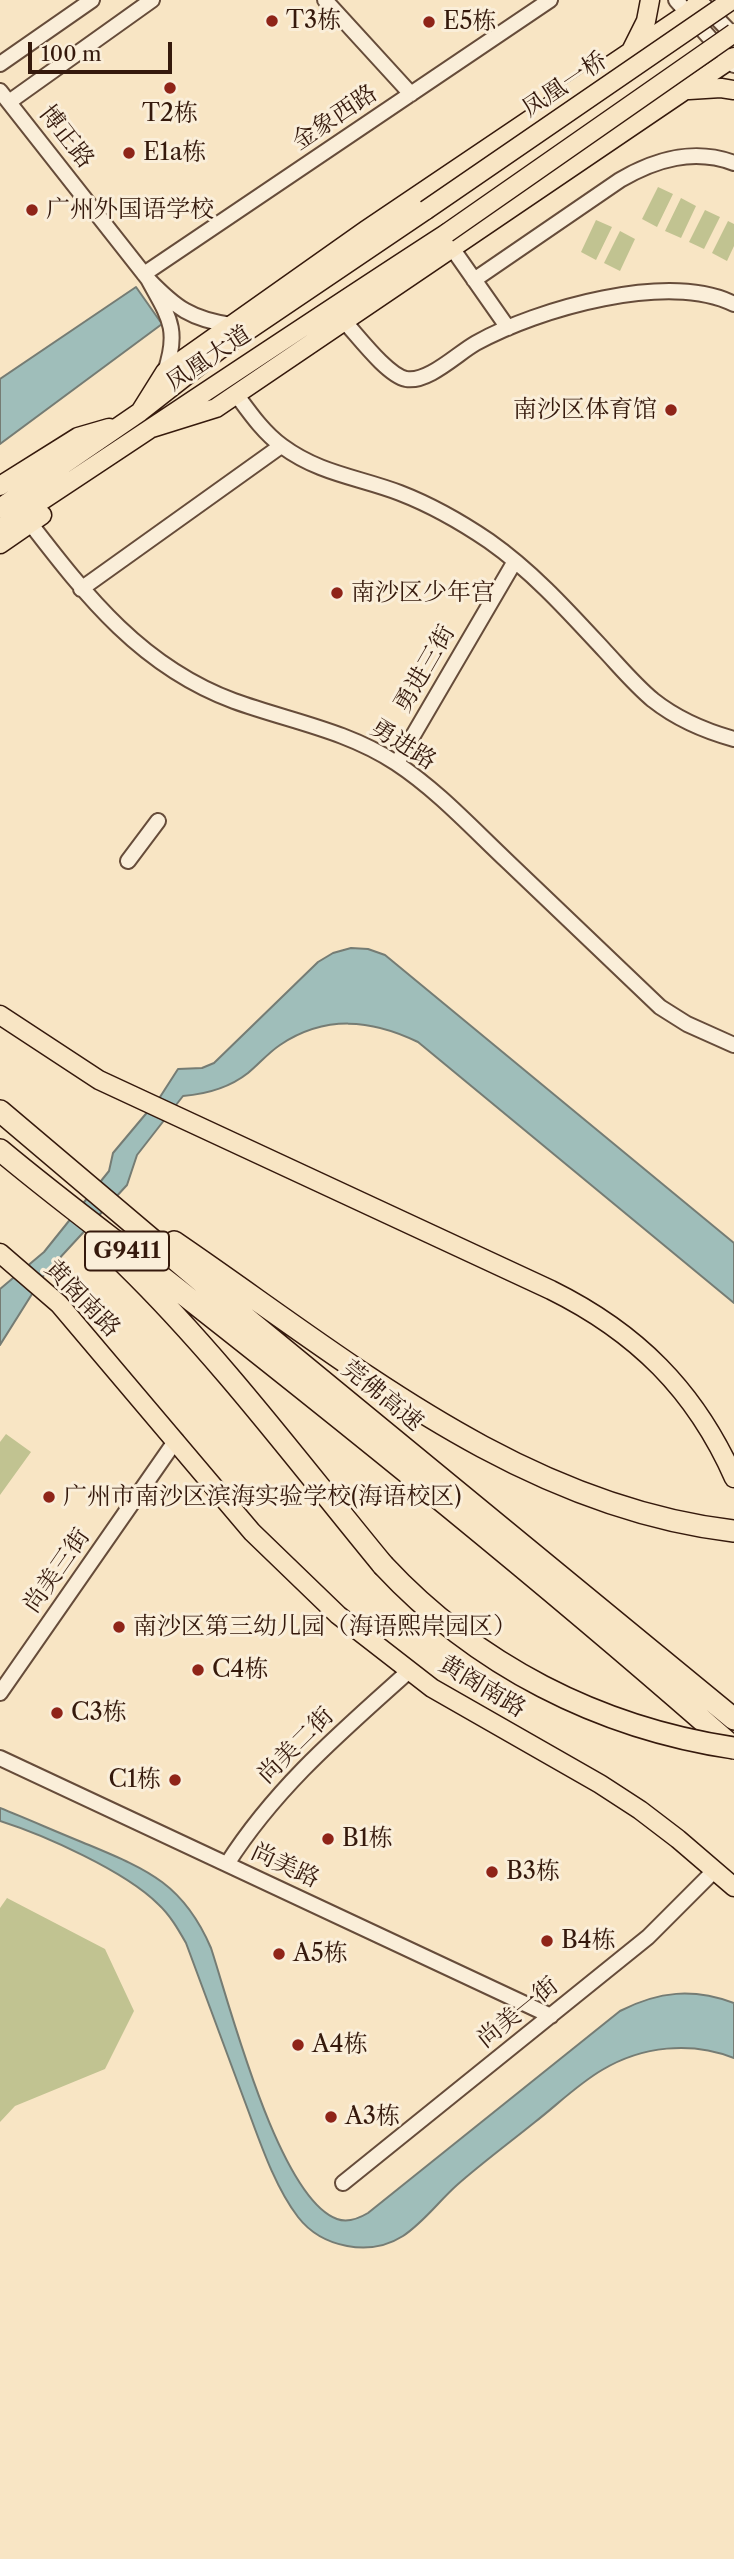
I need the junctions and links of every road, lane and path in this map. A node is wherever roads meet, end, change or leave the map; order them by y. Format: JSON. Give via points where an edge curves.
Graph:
{"nodes":[{"id":1,"x":92,"y":0,"type":"edge"},
{"id":2,"x":152,"y":0,"type":"edge"},
{"id":3,"x":325,"y":0,"type":"edge"},
{"id":4,"x":551,"y":0,"type":"edge"},
{"id":5,"x":650,"y":0,"type":"edge"},
{"id":6,"x":732,"y":0,"type":"edge"},
{"id":7,"x":691,"y":4,"type":"edge"},
{"id":8,"x":734,"y":34,"type":"edge"},
{"id":9,"x":631,"y":51,"type":"junction"},
{"id":10,"x":732,"y":61,"type":"edge"},
{"id":11,"x":0,"y":64,"type":"edge"},
{"id":12,"x":734,"y":90,"type":"edge"},
{"id":13,"x":682,"y":92,"type":"junction"},
{"id":14,"x":411,"y":94,"type":"junction"},
{"id":15,"x":4,"y":96,"type":"edge"},
{"id":16,"x":734,"y":163,"type":"edge"},
{"id":17,"x":426,"y":210,"type":"joint"},
{"id":18,"x":449,"y":240,"type":"junction"},
{"id":19,"x":146,"y":276,"type":"junction"},
{"id":20,"x":474,"y":280,"type":"junction"},
{"id":21,"x":734,"y":304,"type":"edge"},
{"id":22,"x":344,"y":321,"type":"junction"},
{"id":23,"x":231,"y":325,"type":"junction"},
{"id":24,"x":508,"y":328,"type":"junction"},
{"id":25,"x":165,"y":372,"type":"junction"},
{"id":26,"x":236,"y":394,"type":"junction"},
{"id":27,"x":140,"y":412,"type":"junction"},
{"id":28,"x":122,"y":424,"type":"junction"},
{"id":29,"x":152,"y":428,"type":"junction"},
{"id":30,"x":133,"y":440,"type":"junction"},
{"id":31,"x":281,"y":446,"type":"junction"},
{"id":32,"x":0,"y":486,"type":"edge"},
{"id":33,"x":0,"y":508,"type":"edge"},
{"id":34,"x":30,"y":523,"type":"junction"},
{"id":35,"x":0,"y":528,"type":"edge"},
{"id":36,"x":0,"y":544,"type":"edge"},
{"id":37,"x":514,"y":561,"type":"junction"},
{"id":38,"x":81,"y":589,"type":"junction"},
{"id":39,"x":734,"y":739,"type":"edge"},
{"id":40,"x":397,"y":764,"type":"junction"},
{"id":41,"x":159,"y":821,"type":"dead end"},
{"id":42,"x":128,"y":861,"type":"dead end"},
{"id":43,"x":1,"y":1017,"type":"edge"},
{"id":44,"x":734,"y":1045,"type":"edge"},
{"id":45,"x":0,"y":1111,"type":"edge"},
{"id":46,"x":0,"y":1150,"type":"edge"},
{"id":47,"x":0,"y":1253,"type":"edge"},
{"id":48,"x":193,"y":1289,"type":"junction"},
{"id":49,"x":176,"y":1440,"type":"junction"},
{"id":50,"x":734,"y":1478,"type":"edge"},
{"id":51,"x":734,"y":1531,"type":"edge"},
{"id":52,"x":409,"y":1671,"type":"junction"},
{"id":53,"x":0,"y":1693,"type":"edge"},
{"id":54,"x":734,"y":1719,"type":"edge"},
{"id":55,"x":731,"y":1745,"type":"edge"},
{"id":56,"x":0,"y":1758,"type":"edge"},
{"id":57,"x":227,"y":1864,"type":"junction"},
{"id":58,"x":715,"y":1870,"type":"junction"},
{"id":59,"x":734,"y":1887,"type":"edge"},
{"id":60,"x":551,"y":2016,"type":"junction"},
{"id":61,"x":343,"y":2183,"type":"dead end"}],
"edges":[{"from":1,"to":11,"type":"street"},
{"from":2,"to":15,"type":"street"},
{"from":3,"to":14,"type":"street"},
{"from":4,"to":14,"type":"street","name":"金象西路"},
{"from":5,"to":9,"type":"main road","via":[[642,32]]},
{"from":6,"to":17,"type":"main road","name":"凤凰一桥","bridge":true},
{"from":7,"to":8,"type":"street"},
{"from":7,"to":9,"type":"main road"},
{"from":7,"to":10,"type":"street"},
{"from":8,"to":18,"type":"main road","bridge":true},
{"from":9,"to":23,"type":"main road"},
{"from":10,"to":13,"type":"main road"},
{"from":12,"to":13,"type":"main road"},
{"from":13,"to":18,"type":"main road"},
{"from":14,"to":19,"type":"street","name":"金象西路"},
{"from":15,"to":19,"type":"street","name":"博正路"},
{"from":16,"to":20,"type":"street","via":[[681,156],[642,167]]},
{"from":17,"to":27,"type":"main road","name":"凤凰大道","via":[[219,350]]},
{"from":18,"to":20,"type":"street"},
{"from":18,"to":22,"type":"main road"},
{"from":18,"to":29,"type":"main road","name":"凤凰大道","via":[[259,354]]},
{"from":19,"to":23,"type":"street","via":[[195,318]]},
{"from":19,"to":25,"type":"street","via":[[170,320],[173,339]]},
{"from":20,"to":24,"type":"street"},
{"from":21,"to":24,"type":"street","via":[[663,290],[601,299]]},
{"from":22,"to":24,"type":"street","via":[[394,374],[406,379],[424,377]]},
{"from":22,"to":26,"type":"main road"},
{"from":23,"to":25,"type":"main road"},
{"from":25,"to":27,"type":"main road"},
{"from":26,"to":29,"type":"main road","via":[[216,408]]},
{"from":26,"to":31,"type":"street"},
{"from":27,"to":28,"type":"main road","name":"凤凰大道"},
{"from":28,"to":32,"type":"main road","via":[[78,437]]},
{"from":28,"to":33,"type":"main road","name":"凤凰大道"},
{"from":29,"to":30,"type":"main road","name":"凤凰大道"},
{"from":30,"to":34,"type":"main road","via":[[108,471]]},
{"from":30,"to":35,"type":"main road","name":"凤凰大道"},
{"from":31,"to":37,"type":"street","via":[[320,468],[430,507]]},
{"from":31,"to":38,"type":"street"},
{"from":34,"to":36,"type":"main road"},
{"from":34,"to":38,"type":"street","name":"勇进路"},
{"from":37,"to":39,"type":"street","via":[[550,592],[654,701],[694,726]]},
{"from":37,"to":40,"type":"street","name":"勇进三街"},
{"from":38,"to":40,"type":"street","name":"勇进路","via":[[113,624],[188,679],[231,700],[338,733]]},
{"from":40,"to":44,"type":"street","name":"勇进路","via":[[440,797],[660,1007]]},
{"from":41,"to":42,"type":"street"},
{"from":43,"to":50,"type":"main road","via":[[99,1080],[582,1305],[638,1345],[673,1380],[705,1424]]},
{"from":45,"to":48,"type":"highway","via":[[97,1190]]},
{"from":46,"to":48,"type":"highway","number":"G9411","via":[[67,1206]]},
{"from":47,"to":49,"type":"main road","name":"黄阁南路","via":[[59,1304]]},
{"from":48,"to":51,"type":"highway","via":[[500,1455],[582,1492],[668,1520]]},
{"from":48,"to":54,"type":"highway","name":"莞佛高速","number":"G9411"},
{"from":48,"to":55,"type":"highway","name":"莞佛高速","number":"G9411"},
{"from":48,"to":55,"type":"highway","bridge":true,"via":[[383,1565],[409,1593],[478,1648],[579,1705],[671,1736]]},
{"from":49,"to":52,"type":"main road","name":"黄阁南路","via":[[294,1575]]},
{"from":49,"to":53,"type":"street","name":"尚美三街"},
{"from":52,"to":57,"type":"street","name":"尚美二街","via":[[284,1788]]},
{"from":52,"to":58,"type":"main road","name":"黄阁南路","via":[[640,1810]]},
{"from":56,"to":57,"type":"street","name":"尚美路"},
{"from":57,"to":60,"type":"street","name":"尚美路"},
{"from":58,"to":59,"type":"main road","name":"黄阁南路"},
{"from":58,"to":60,"type":"street","name":"尚美一街","via":[[648,1937]]},
{"from":60,"to":61,"type":"street","name":"尚美一街"}]}
